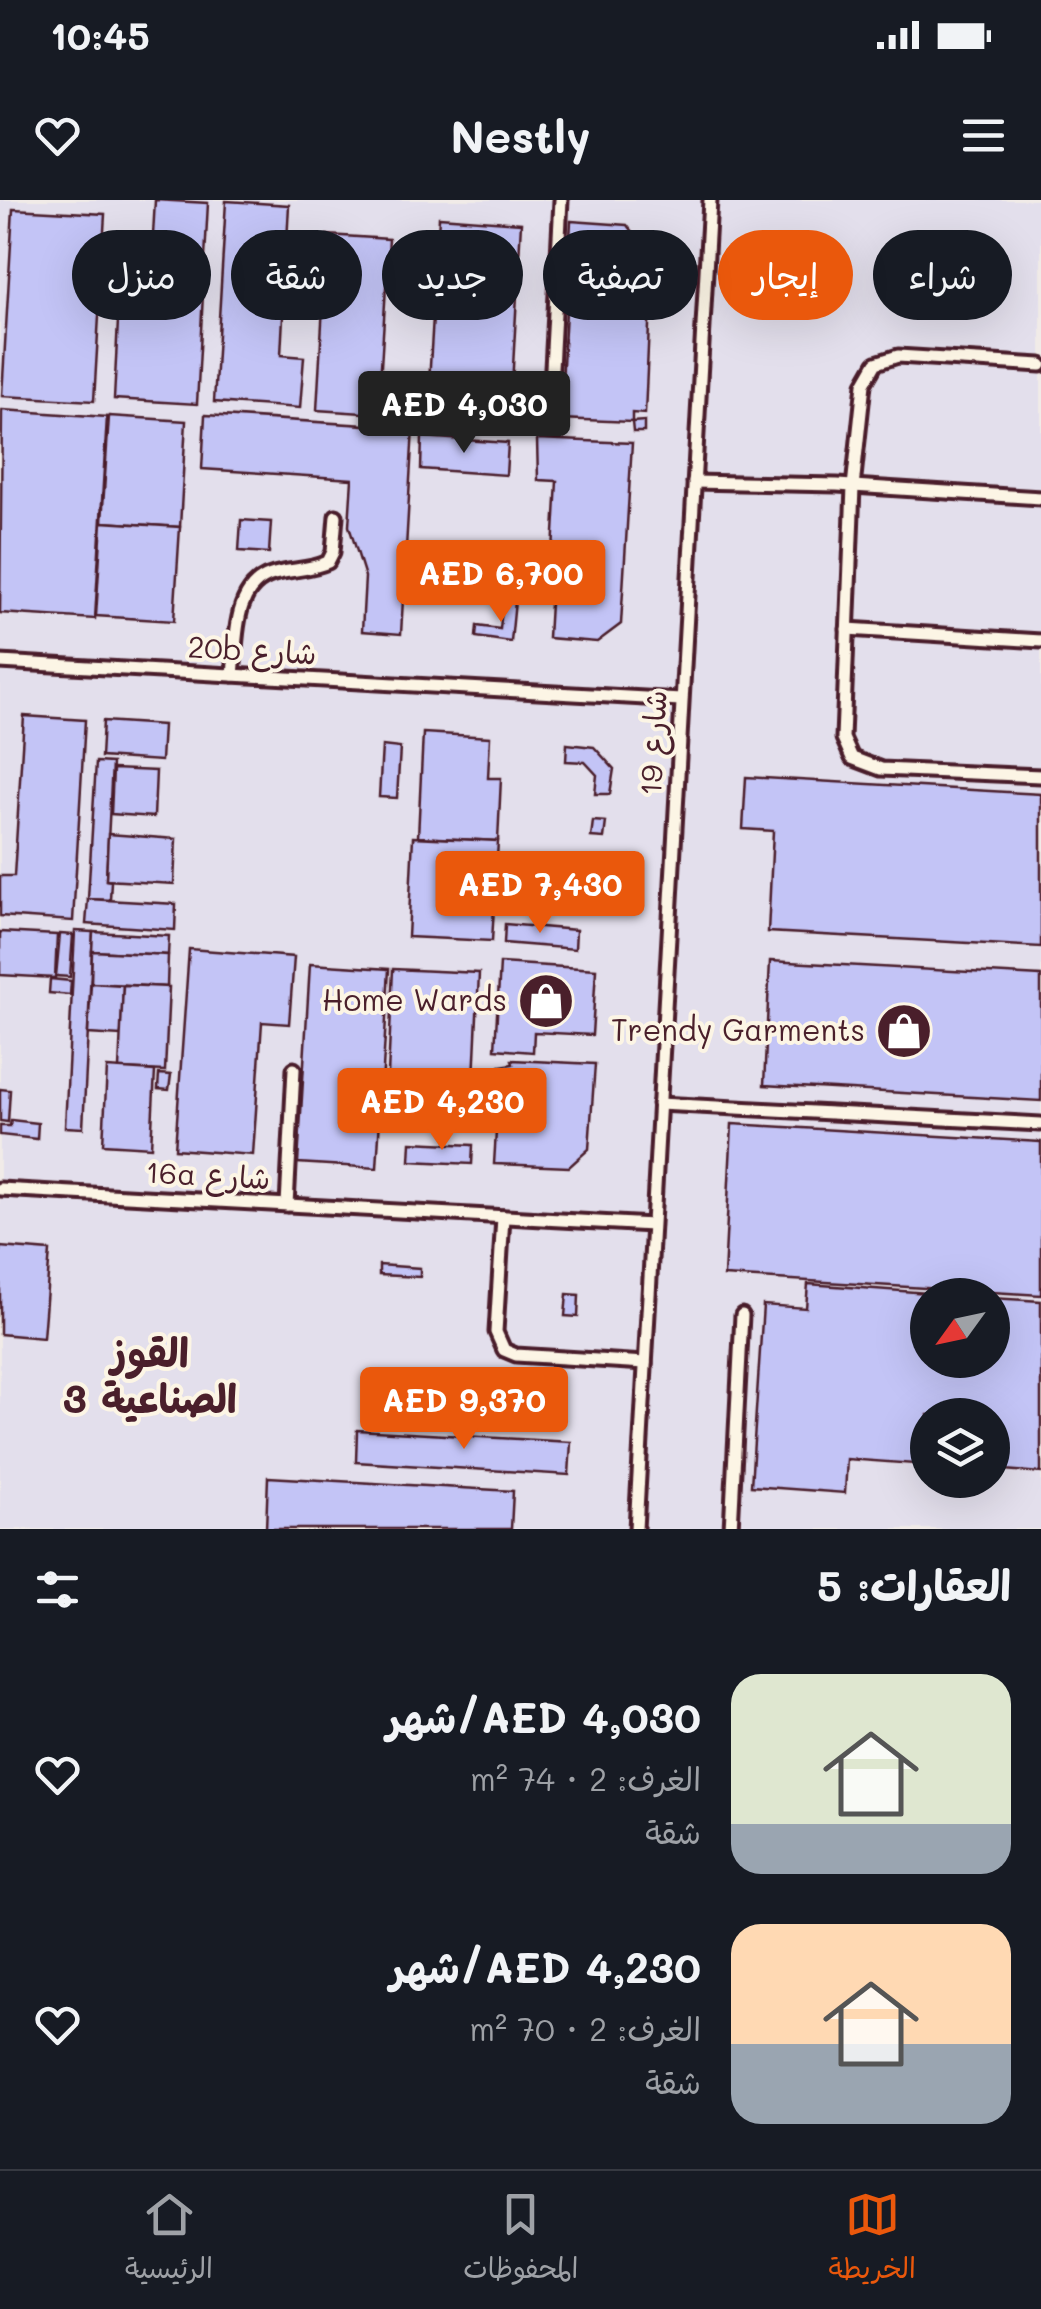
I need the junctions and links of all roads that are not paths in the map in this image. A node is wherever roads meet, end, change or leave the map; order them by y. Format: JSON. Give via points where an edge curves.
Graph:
{"nodes":[{"id":1,"x":561,"y":200,"type":"edge"},
{"id":2,"x":710,"y":200,"type":"edge"},
{"id":3,"x":1041,"y":365,"type":"edge"},
{"id":4,"x":550,"y":406,"type":"dead end"},
{"id":5,"x":694,"y":482,"type":"junction"},
{"id":6,"x":853,"y":486,"type":"junction"},
{"id":7,"x":1041,"y":498,"type":"edge"},
{"id":8,"x":336,"y":516,"type":"dead end"},
{"id":9,"x":847,"y":629,"type":"junction"},
{"id":10,"x":1041,"y":640,"type":"edge"},
{"id":11,"x":0,"y":662,"type":"edge"},
{"id":12,"x":234,"y":675,"type":"junction"},
{"id":13,"x":681,"y":700,"type":"junction"},
{"id":14,"x":1041,"y":776,"type":"edge"},
{"id":15,"x":294,"y":1069,"type":"dead end"},
{"id":16,"x":659,"y":1104,"type":"junction"},
{"id":17,"x":1041,"y":1124,"type":"edge"},
{"id":18,"x":0,"y":1189,"type":"edge"},
{"id":19,"x":288,"y":1205,"type":"junction"},
{"id":20,"x":503,"y":1217,"type":"junction"},
{"id":21,"x":652,"y":1225,"type":"junction"},
{"id":22,"x":742,"y":1316,"type":"dead end"},
{"id":23,"x":645,"y":1362,"type":"junction"},
{"id":24,"x":636,"y":1529,"type":"edge"},
{"id":25,"x":731,"y":1529,"type":"edge"}],
"edges":[{"from":1,"to":4,"type":"lane"},
{"from":2,"to":5,"type":"lane","name":"شارع 19"},
{"from":3,"to":6,"type":"lane","via":[[898,356],[876,363],[864,384]]},
{"from":5,"to":6,"type":"lane"},
{"from":5,"to":13,"type":"lane","name":"شارع 19"},
{"from":6,"to":7,"type":"lane"},
{"from":6,"to":9,"type":"lane"},
{"from":8,"to":12,"type":"lane","via":[[328,562],[274,574],[249,590],[240,609]]},
{"from":9,"to":10,"type":"lane"},
{"from":9,"to":14,"type":"lane","via":[[842,738],[852,758],[881,769]]},
{"from":11,"to":12,"type":"lane","name":"20b شارع"},
{"from":12,"to":13,"type":"lane","name":"20b شارع"},
{"from":13,"to":16,"type":"lane","name":"شارع 19"},
{"from":15,"to":19,"type":"lane"},
{"from":16,"to":17,"type":"lane"},
{"from":16,"to":21,"type":"lane","name":"شارع 19"},
{"from":18,"to":19,"type":"lane","name":"16a شارع"},
{"from":19,"to":20,"type":"lane","name":"16a شارع"},
{"from":20,"to":21,"type":"lane","name":"16a شارع"},
{"from":20,"to":23,"type":"lane","via":[[496,1332],[504,1350]]},
{"from":21,"to":23,"type":"lane","name":"شارع 19"},
{"from":22,"to":25,"type":"lane"},
{"from":23,"to":24,"type":"lane","name":"شارع 19"}]}
